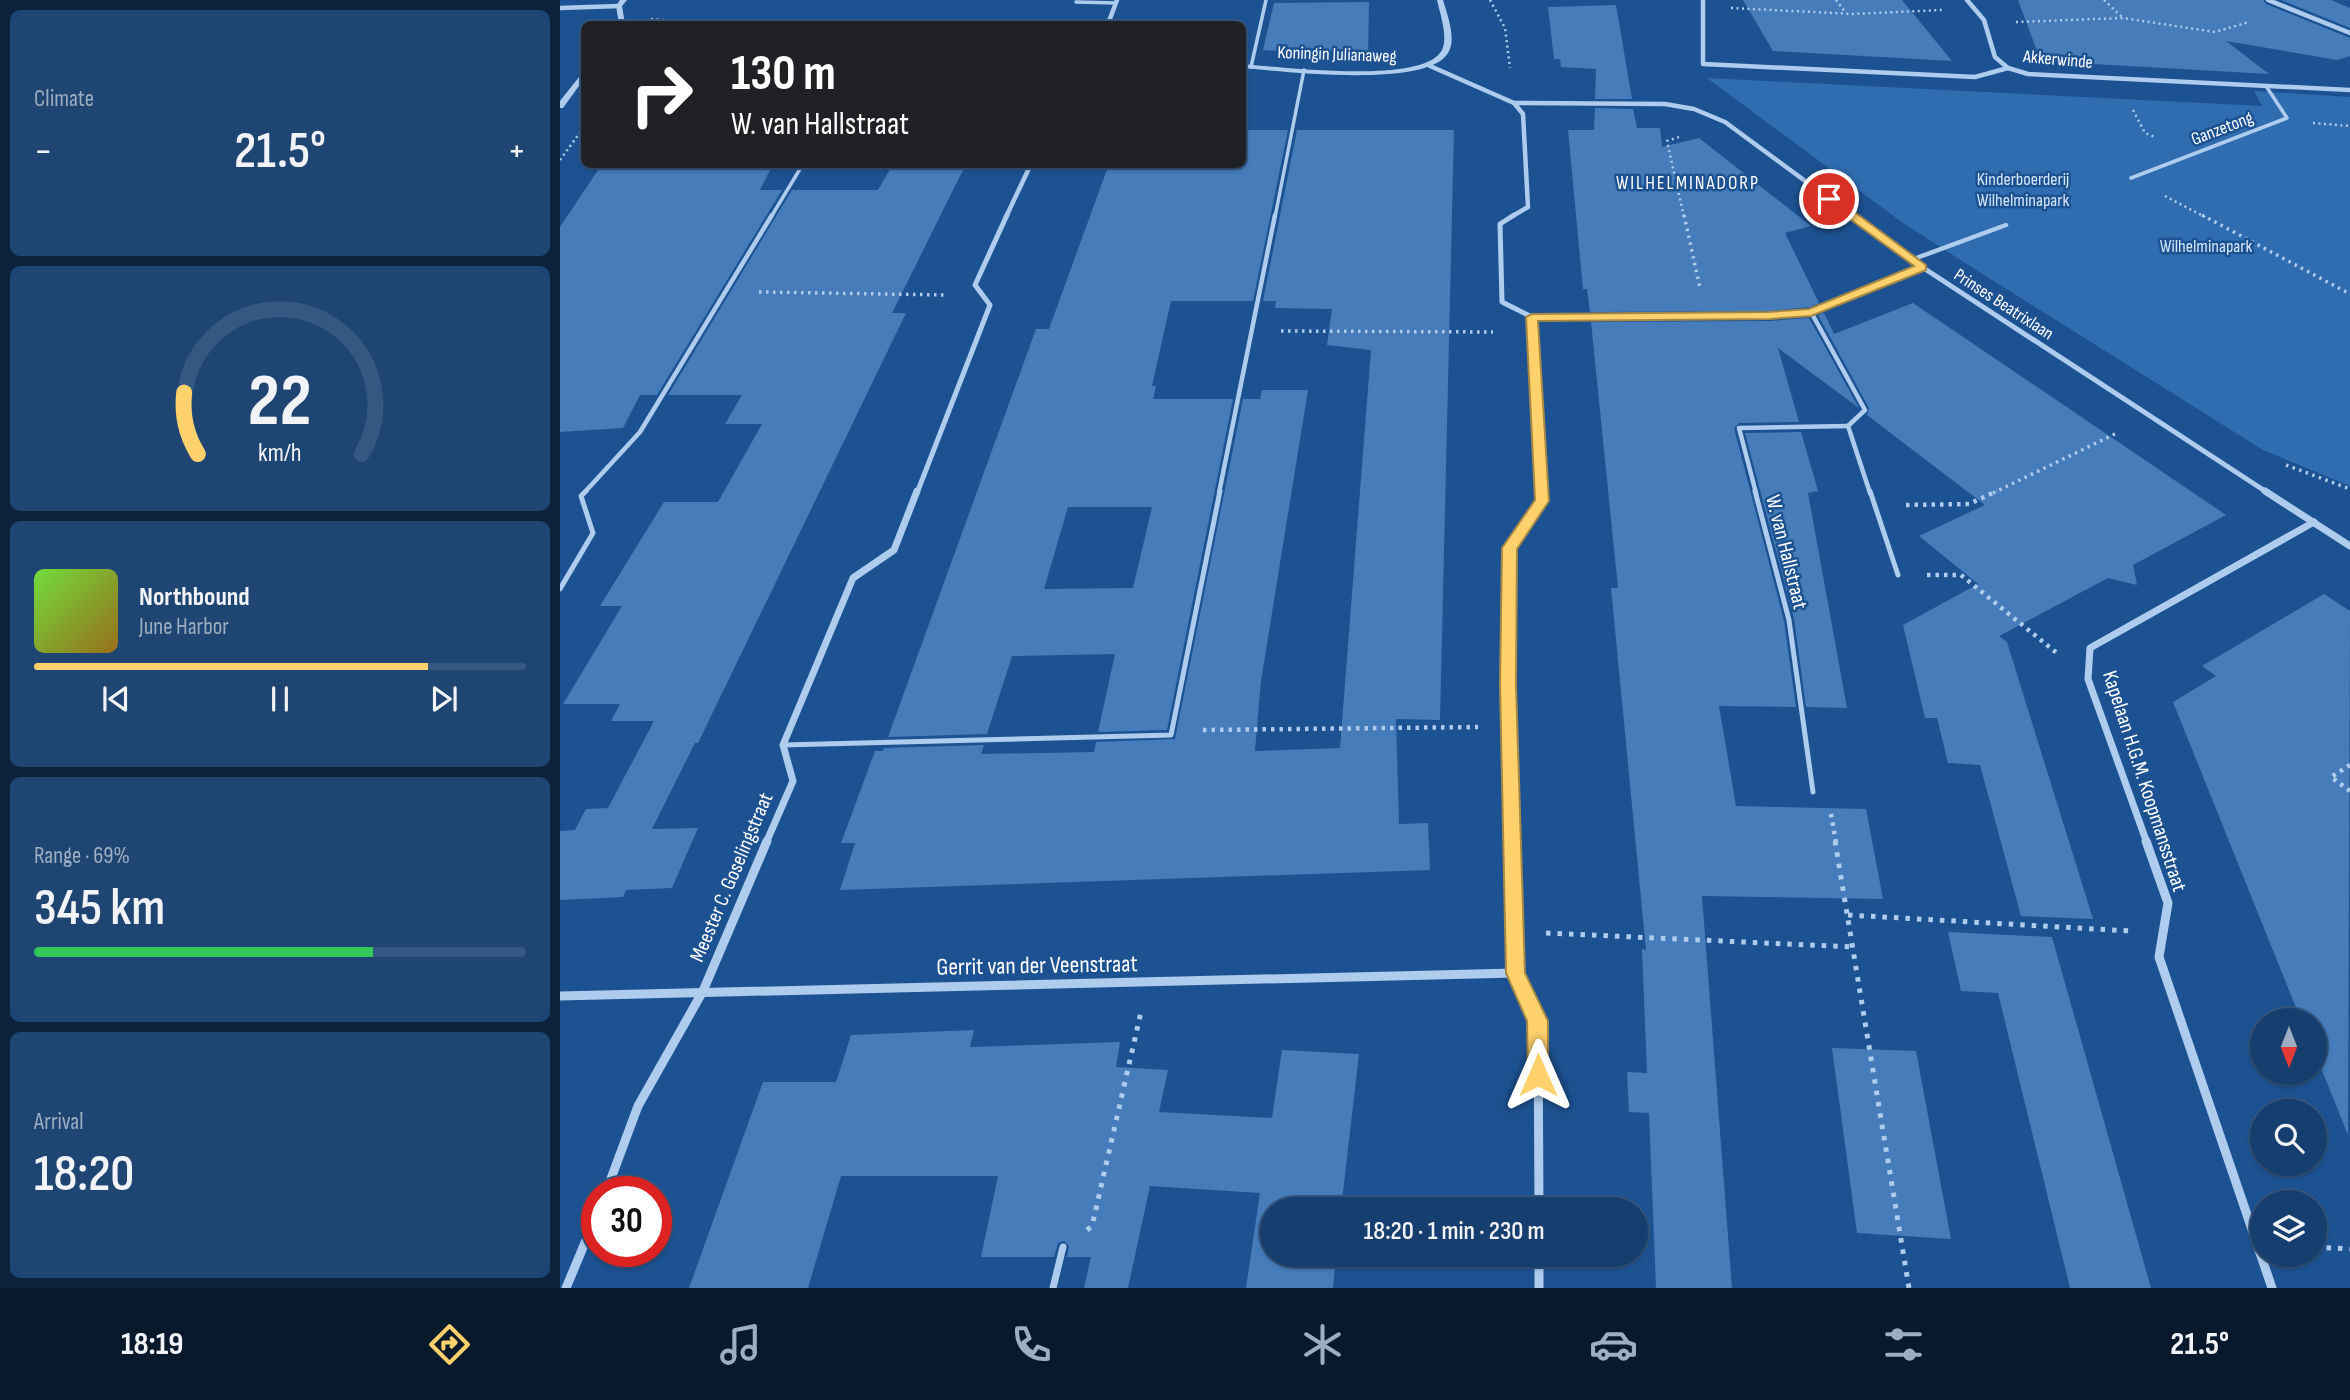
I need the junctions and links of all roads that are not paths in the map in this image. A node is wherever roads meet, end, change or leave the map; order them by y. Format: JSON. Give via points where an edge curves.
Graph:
{"nodes":[{"id":1,"x":1266,"y":0,"type":"edge"},
{"id":2,"x":1440,"y":0,"type":"edge"},
{"id":3,"x":1703,"y":0,"type":"edge"},
{"id":4,"x":1967,"y":0,"type":"edge"},
{"id":5,"x":2268,"y":0,"type":"edge"},
{"id":6,"x":1116,"y":1,"type":"edge"},
{"id":7,"x":1076,"y":2,"type":"dead end"},
{"id":8,"x":622,"y":3,"type":"edge"},
{"id":9,"x":560,"y":8,"type":"edge"},
{"id":10,"x":622,"y":21,"type":"edge"},
{"id":11,"x":1109,"y":21,"type":"edge"},
{"id":12,"x":2350,"y":33,"type":"edge"},
{"id":13,"x":1430,"y":66,"type":"junction"},
{"id":14,"x":1247,"y":67,"type":"edge"},
{"id":15,"x":2008,"y":68,"type":"junction"},
{"id":16,"x":1304,"y":70,"type":"junction"},
{"id":17,"x":581,"y":79,"type":"edge"},
{"id":18,"x":2266,"y":86,"type":"junction"},
{"id":19,"x":2350,"y":90,"type":"edge"},
{"id":20,"x":1514,"y":103,"type":"junction"},
{"id":21,"x":560,"y":106,"type":"edge"},
{"id":22,"x":801,"y":168,"type":"edge"},
{"id":23,"x":1029,"y":168,"type":"edge"},
{"id":24,"x":2131,"y":178,"type":"road end"},
{"id":25,"x":2006,"y":225,"type":"dead end"},
{"id":26,"x":1912,"y":260,"type":"junction"},
{"id":27,"x":1922,"y":267,"type":"junction"},
{"id":28,"x":1811,"y":312,"type":"junction"},
{"id":29,"x":1532,"y":317,"type":"junction"},
{"id":30,"x":1848,"y":426,"type":"junction"},
{"id":31,"x":2314,"y":522,"type":"junction"},
{"id":32,"x":2350,"y":546,"type":"edge"},
{"id":33,"x":1898,"y":575,"type":"road end"},
{"id":34,"x":560,"y":589,"type":"edge"},
{"id":35,"x":783,"y":745,"type":"junction"},
{"id":36,"x":1813,"y":792,"type":"road end"},
{"id":37,"x":1516,"y":973,"type":"junction"},
{"id":38,"x":703,"y":991,"type":"junction"},
{"id":39,"x":560,"y":996,"type":"edge"},
{"id":40,"x":612,"y":1176,"type":"edge"},
{"id":41,"x":1539,"y":1197,"type":"edge"},
{"id":42,"x":1063,"y":1247,"type":"road end"},
{"id":43,"x":581,"y":1252,"type":"edge"},
{"id":44,"x":1539,"y":1267,"type":"edge"},
{"id":45,"x":566,"y":1288,"type":"edge"},
{"id":46,"x":1053,"y":1288,"type":"edge"},
{"id":47,"x":1539,"y":1288,"type":"edge"},
{"id":48,"x":2272,"y":1288,"type":"edge"}],
"edges":[{"from":1,"to":14,"type":"lane"},
{"from":2,"to":13,"type":"street","via":[[1447,45],[1444,56]]},
{"from":3,"to":15,"type":"street","name":"Akkerwinde","via":[[1703,64],[1975,77]]},
{"from":4,"to":15,"type":"street","via":[[1985,23],[1995,57]]},
{"from":5,"to":12,"type":"street"},
{"from":6,"to":7,"type":"lane"},
{"from":6,"to":11,"type":"street"},
{"from":8,"to":9,"type":"street"},
{"from":8,"to":10,"type":"street"},
{"from":13,"to":16,"type":"street","name":"Koningin Julianaweg","via":[[1387,74]]},
{"from":13,"to":20,"type":"street"},
{"from":14,"to":16,"type":"street","name":"Koningin Julianaweg"},
{"from":15,"to":18,"type":"street","name":"Akkerwinde","via":[[2028,74]]},
{"from":16,"to":35,"type":"lane","via":[[1171,735]]},
{"from":17,"to":21,"type":"street"},
{"from":18,"to":19,"type":"street","name":"Akkerwinde"},
{"from":18,"to":24,"type":"lane","name":"Ganzetong","via":[[2287,118]]},
{"from":20,"to":26,"type":"street","name":"Prinses Beatrixlaan","via":[[1665,104],[1694,109],[1726,122]]},
{"from":20,"to":29,"type":"street","via":[[1523,114],[1528,207],[1500,224],[1502,302]]},
{"from":22,"to":34,"type":"lane","via":[[640,432],[581,496],[593,533]]},
{"from":23,"to":35,"type":"street","via":[[975,285],[990,305],[894,550],[853,578]]},
{"from":25,"to":26,"type":"lane"},
{"from":26,"to":27,"type":"street","name":"Prinses Beatrixlaan"},
{"from":27,"to":28,"type":"street"},
{"from":27,"to":31,"type":"street","name":"Prinses Beatrixlaan"},
{"from":28,"to":29,"type":"street"},
{"from":28,"to":30,"type":"lane","via":[[1865,410]]},
{"from":29,"to":37,"type":"street","via":[[1542,501],[1510,548],[1509,727]]},
{"from":30,"to":33,"type":"lane"},
{"from":30,"to":36,"type":"lane","name":"W. van Hallstraat","via":[[1740,428],[1789,621]]},
{"from":31,"to":32,"type":"street","name":"Prinses Beatrixlaan"},
{"from":31,"to":48,"type":"street","name":"Kapelaan H.G.M. Koopmansstraat","via":[[2090,648],[2088,679],[2168,903],[2159,957]]},
{"from":35,"to":38,"type":"street","name":"Meester C. Goselingstraat","via":[[793,781]]},
{"from":37,"to":38,"type":"street","name":"Gerrit van der Veenstraat"},
{"from":37,"to":41,"type":"street","via":[[1538,1021]]},
{"from":38,"to":39,"type":"street","name":"Gerrit van der Veenstraat"},
{"from":38,"to":40,"type":"street","name":"Meester C. Goselingstraat","via":[[638,1106]]},
{"from":42,"to":46,"type":"lane"},
{"from":43,"to":45,"type":"street"},
{"from":44,"to":47,"type":"street"}]}
